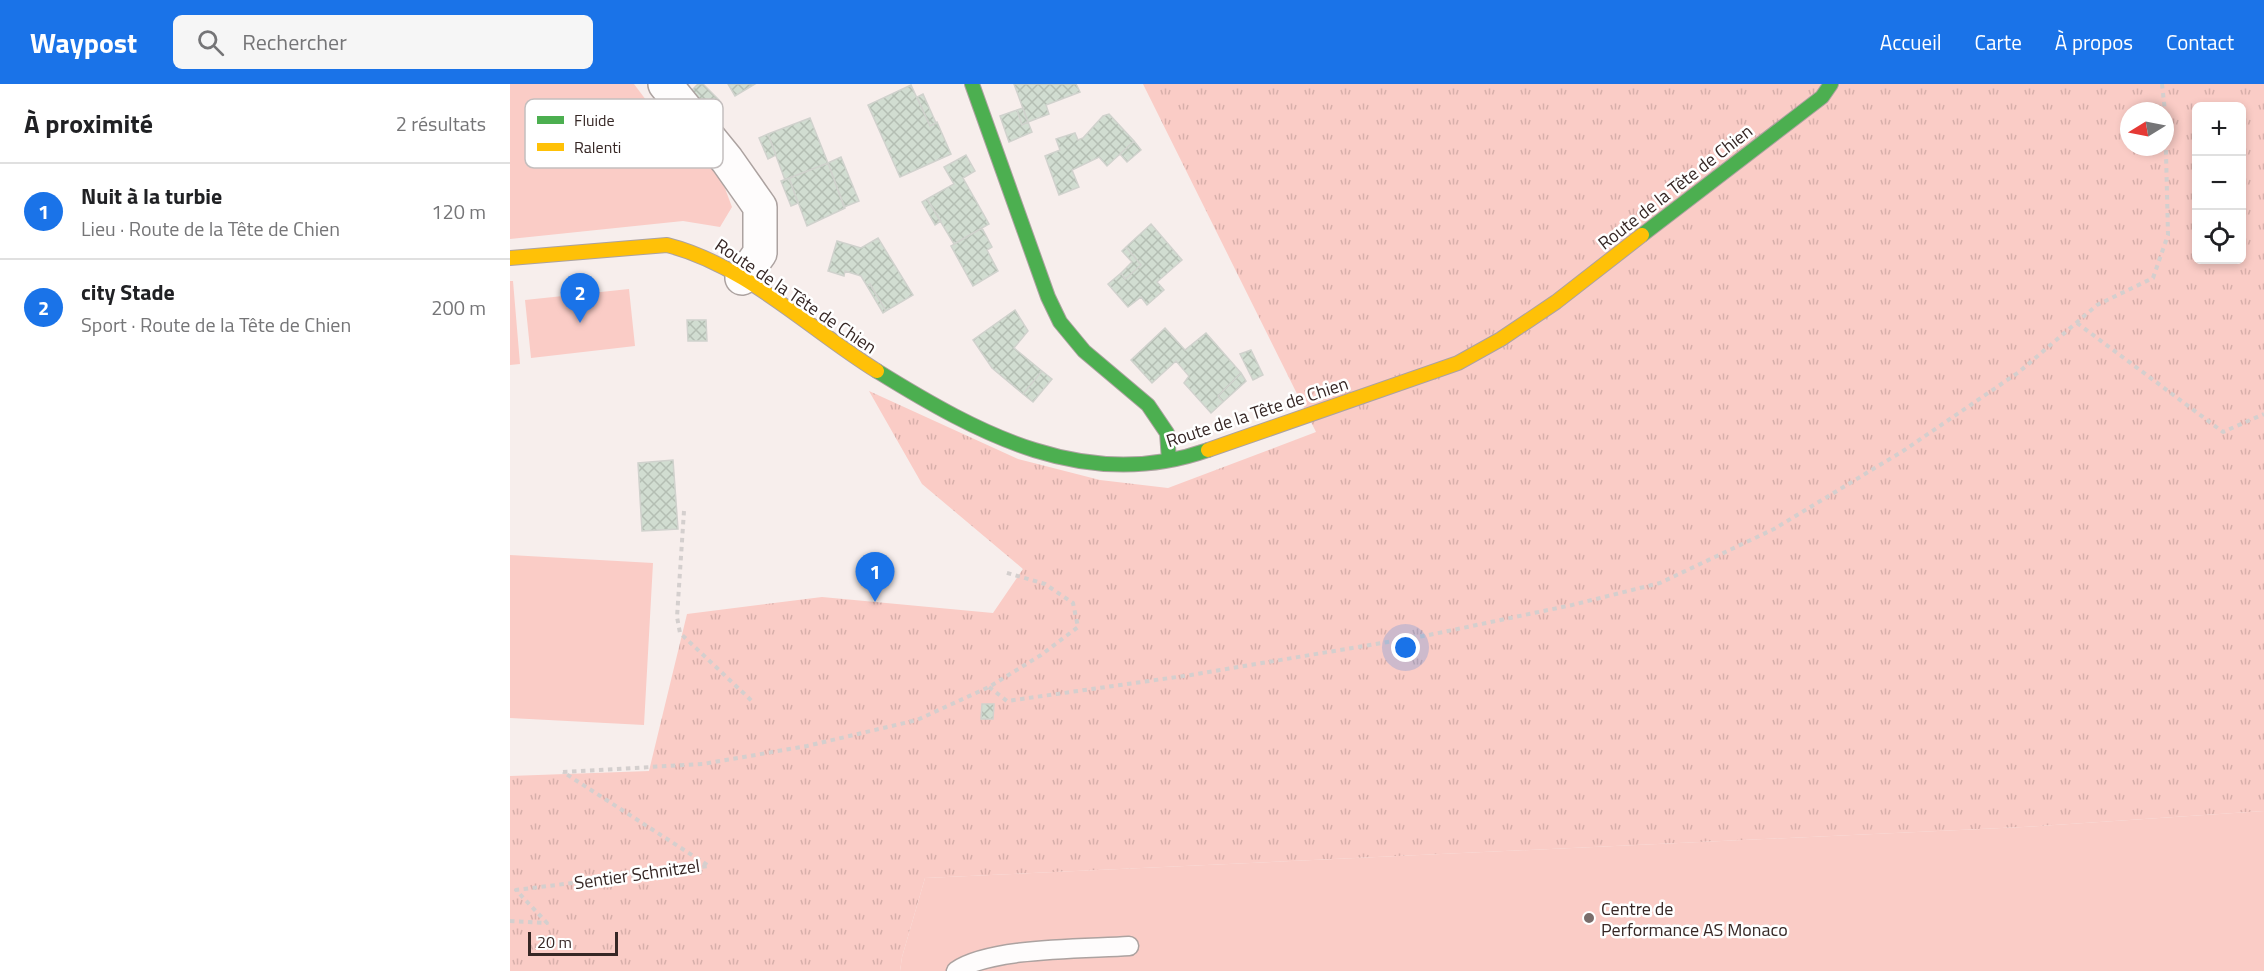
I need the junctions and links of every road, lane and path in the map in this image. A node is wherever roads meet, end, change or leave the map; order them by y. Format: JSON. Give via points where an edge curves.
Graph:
{"nodes":[{"id":1,"x":665,"y":84,"type":"edge"},
{"id":2,"x":972,"y":84,"type":"edge"},
{"id":3,"x":1831,"y":84,"type":"edge"},
{"id":4,"x":2162,"y":84,"type":"edge"},
{"id":5,"x":677,"y":99,"type":"edge"},
{"id":6,"x":2164,"y":102,"type":"edge"},
{"id":7,"x":723,"y":155,"type":"edge"},
{"id":8,"x":2166,"y":156,"type":"edge"},
{"id":9,"x":510,"y":258,"type":"edge"},
{"id":10,"x":742,"y":278,"type":"junction"},
{"id":11,"x":2076,"y":323,"type":"junction"},
{"id":12,"x":2264,"y":414,"type":"edge"},
{"id":13,"x":1169,"y":460,"type":"junction"},
{"id":14,"x":684,"y":511,"type":"dead end"},
{"id":15,"x":1004,"y":572,"type":"dead end"},
{"id":16,"x":988,"y":687,"type":"junction"},
{"id":17,"x":754,"y":703,"type":"dead end"},
{"id":18,"x":510,"y":921,"type":"edge"},
{"id":19,"x":1129,"y":946,"type":"dead end"},
{"id":20,"x":956,"y":971,"type":"edge"}],
"edges":[{"from":1,"to":5,"type":"street"},
{"from":2,"to":13,"type":"street","via":[[1060,322],[1084,351],[1148,405],[1167,433]]},
{"from":3,"to":13,"type":"street","name":"Route de la Tête de Chien","via":[[1822,97],[1556,302],[1502,339],[1458,363],[1189,457]]},
{"from":4,"to":6,"type":"path"},
{"from":7,"to":10,"type":"street","via":[[760,207],[760,253]]},
{"from":8,"to":11,"type":"path","via":[[2168,235],[2153,278],[2097,304]]},
{"from":9,"to":10,"type":"street","name":"Route de la Tête de Chien","via":[[667,245],[691,249]]},
{"from":10,"to":13,"type":"street","name":"Route de la Tête de Chien","via":[[868,366],[969,424],[1055,456],[1119,467]]},
{"from":11,"to":12,"type":"path","via":[[2223,432]]},
{"from":11,"to":16,"type":"path","via":[[2019,372],[1903,450],[1774,529],[1660,583],[1429,635],[1191,675],[1007,701]]},
{"from":14,"to":17,"type":"path","via":[[677,617],[680,633]]},
{"from":15,"to":16,"type":"path","via":[[1045,584],[1073,603],[1078,627]]},
{"from":16,"to":18,"type":"path","name":"Sentier Schnitzel","via":[[917,720],[807,746],[703,764],[563,772],[709,866],[516,890],[547,923]]},
{"from":19,"to":20,"type":"lane","via":[[1006,955],[969,962]]}]}
